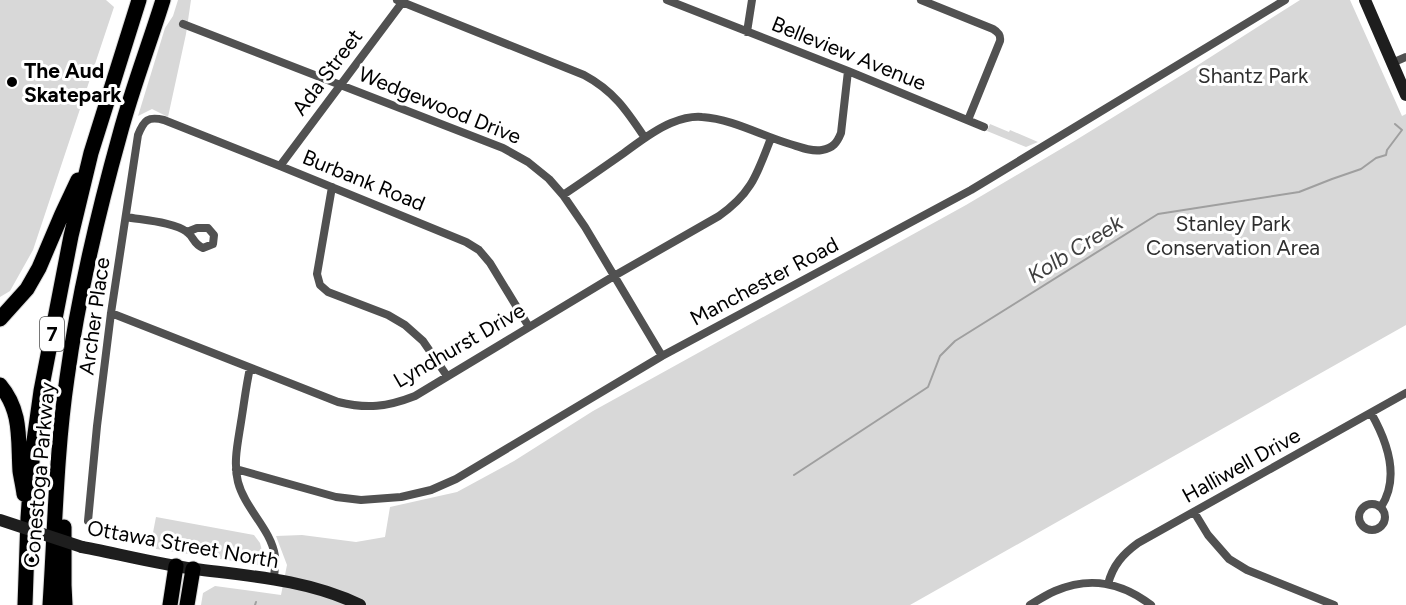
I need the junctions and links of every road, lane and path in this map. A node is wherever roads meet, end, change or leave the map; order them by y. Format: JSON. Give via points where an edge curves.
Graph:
{"nodes":[{"id":1,"x":139,"y":0,"type":"edge"},
{"id":2,"x":163,"y":0,"type":"edge"},
{"id":3,"x":667,"y":0,"type":"edge"},
{"id":4,"x":752,"y":0,"type":"edge"},
{"id":5,"x":921,"y":0,"type":"edge"},
{"id":6,"x":1285,"y":0,"type":"edge"},
{"id":7,"x":1365,"y":0,"type":"edge"},
{"id":8,"x":401,"y":1,"type":"edge"},
{"id":9,"x":940,"y":4,"type":"edge"},
{"id":10,"x":183,"y":24,"type":"dead end"},
{"id":11,"x":747,"y":32,"type":"junction"},
{"id":12,"x":1406,"y":57,"type":"edge"},
{"id":13,"x":1392,"y":63,"type":"junction"},
{"id":14,"x":848,"y":71,"type":"junction"},
{"id":15,"x":340,"y":84,"type":"junction"},
{"id":16,"x":1406,"y":95,"type":"edge"},
{"id":17,"x":148,"y":120,"type":"joint"},
{"id":18,"x":968,"y":120,"type":"junction"},
{"id":19,"x":984,"y":127,"type":"dead end"},
{"id":20,"x":645,"y":138,"type":"junction"},
{"id":21,"x":771,"y":138,"type":"junction"},
{"id":22,"x":91,"y":153,"type":"junction"},
{"id":23,"x":280,"y":166,"type":"junction"},
{"id":24,"x":332,"y":187,"type":"junction"},
{"id":25,"x":564,"y":195,"type":"junction"},
{"id":26,"x":126,"y":217,"type":"junction"},
{"id":27,"x":188,"y":232,"type":"dead end"},
{"id":28,"x":614,"y":276,"type":"junction"},
{"id":29,"x":111,"y":313,"type":"junction"},
{"id":30,"x":0,"y":319,"type":"edge"},
{"id":31,"x":529,"y":327,"type":"junction"},
{"id":32,"x":662,"y":356,"type":"junction"},
{"id":33,"x":250,"y":368,"type":"junction"},
{"id":34,"x":447,"y":376,"type":"junction"},
{"id":35,"x":0,"y":385,"type":"edge"},
{"id":36,"x":1406,"y":393,"type":"edge"},
{"id":37,"x":1371,"y":413,"type":"junction"},
{"id":38,"x":61,"y":427,"type":"junction"},
{"id":39,"x":236,"y":469,"type":"junction"},
{"id":40,"x":1381,"y":507,"type":"dead end"},
{"id":41,"x":1194,"y":512,"type":"junction"},
{"id":42,"x":27,"y":518,"type":"junction"},
{"id":43,"x":0,"y":520,"type":"edge"},
{"id":44,"x":88,"y":521,"type":"dead end"},
{"id":45,"x":176,"y":566,"type":"junction"},
{"id":46,"x":193,"y":569,"type":"junction"},
{"id":47,"x":274,"y":579,"type":"junction"},
{"id":48,"x":1107,"y":584,"type":"junction"},
{"id":49,"x":25,"y":605,"type":"edge"},
{"id":50,"x":50,"y":605,"type":"edge"},
{"id":51,"x":65,"y":605,"type":"edge"},
{"id":52,"x":170,"y":605,"type":"edge"},
{"id":53,"x":187,"y":605,"type":"edge"},
{"id":54,"x":360,"y":605,"type":"edge"},
{"id":55,"x":1030,"y":605,"type":"edge"},
{"id":56,"x":1151,"y":605,"type":"edge"},
{"id":57,"x":1334,"y":605,"type":"edge"}],
"edges":[{"from":1,"to":22,"type":"highway","name":"Conestoga Parkway","number":"7"},
{"from":2,"to":38,"type":"highway","name":"Conestoga Parkway","number":"7","via":[[120,132],[98,221],[80,303]]},
{"from":3,"to":11,"type":"street","name":"Belleview Avenue"},
{"from":4,"to":11,"type":"street"},
{"from":5,"to":9,"type":"street"},
{"from":6,"to":32,"type":"street","name":"Manchester Road","via":[[971,190]]},
{"from":7,"to":13,"type":"main road"},
{"from":8,"to":15,"type":"street","name":"Ada Street"},
{"from":8,"to":20,"type":"street","via":[[594,80],[618,100]]},
{"from":9,"to":18,"type":"street","via":[[997,31],[1000,37]]},
{"from":10,"to":15,"type":"street","name":"Wedgewood Drive"},
{"from":11,"to":14,"type":"street","name":"Belleview Avenue"},
{"from":12,"to":13,"type":"street"},
{"from":13,"to":16,"type":"main road"},
{"from":14,"to":18,"type":"street","name":"Belleview Avenue"},
{"from":14,"to":21,"type":"street","via":[[841,133],[834,146],[814,151]]},
{"from":15,"to":23,"type":"street","name":"Ada Street"},
{"from":15,"to":25,"type":"street","name":"Wedgewood Drive","via":[[503,148],[528,162]]},
{"from":17,"to":23,"type":"street","name":"Burbank Road","via":[[164,120]]},
{"from":17,"to":26,"type":"street","name":"Archer Place","via":[[138,135]]},
{"from":18,"to":19,"type":"street","name":"Belleview Avenue"},
{"from":20,"to":21,"type":"street","via":[[670,123],[693,117],[734,124]]},
{"from":20,"to":25,"type":"street"},
{"from":21,"to":28,"type":"street","name":"Lyndhurst Drive","via":[[756,176],[733,206]]},
{"from":22,"to":30,"type":"highway","via":[[39,268],[27,289]]},
{"from":22,"to":42,"type":"highway","name":"Conestoga Parkway","number":"7","via":[[40,391]]},
{"from":23,"to":24,"type":"street","name":"Burbank Road"},
{"from":24,"to":31,"type":"street","name":"Burbank Road","via":[[472,245],[490,263]]},
{"from":24,"to":34,"type":"street","via":[[317,274],[320,285],[405,325],[423,341]]},
{"from":25,"to":28,"type":"street","name":"Wedgewood Drive"},
{"from":26,"to":27,"type":"street"},
{"from":26,"to":29,"type":"street","name":"Archer Place"},
{"from":28,"to":31,"type":"street","name":"Lyndhurst Drive"},
{"from":28,"to":32,"type":"street","name":"Wedgewood Drive"},
{"from":29,"to":33,"type":"street","name":"Lyndhurst Drive"},
{"from":29,"to":44,"type":"street","name":"Archer Place"},
{"from":31,"to":34,"type":"street","name":"Lyndhurst Drive"},
{"from":32,"to":39,"type":"street","name":"Manchester Road","via":[[489,460],[431,490],[361,500],[336,497]]},
{"from":33,"to":34,"type":"street","name":"Lyndhurst Drive","via":[[338,402],[370,407],[415,396]]},
{"from":33,"to":39,"type":"street"},
{"from":35,"to":42,"type":"highway","via":[[15,409]]},
{"from":36,"to":37,"type":"street","name":"Halliwell Drive"},
{"from":37,"to":40,"type":"street","via":[[1386,445],[1391,471],[1388,497]]},
{"from":37,"to":41,"type":"street","name":"Halliwell Drive"},
{"from":38,"to":50,"type":"highway","name":"Conestoga Parkway","number":"7"},
{"from":38,"to":51,"type":"highway"},
{"from":39,"to":47,"type":"street","via":[[244,496],[272,546]]},
{"from":41,"to":48,"type":"street","name":"Halliwell Drive","via":[[1124,553]]},
{"from":41,"to":57,"type":"street","via":[[1229,559]]},
{"from":42,"to":49,"type":"highway","name":"Conestoga Parkway","number":"7"},
{"from":43,"to":45,"type":"main road","name":"Ottawa Street North","bridge":true,"via":[[82,547]]},
{"from":45,"to":46,"type":"main road","name":"Ottawa Street North"},
{"from":45,"to":52,"type":"highway"},
{"from":46,"to":47,"type":"main road","name":"Ottawa Street North"},
{"from":46,"to":53,"type":"highway"},
{"from":47,"to":54,"type":"main road","name":"Ottawa Street North"},
{"from":48,"to":55,"type":"street","via":[[1088,582],[1071,586]]},
{"from":48,"to":56,"type":"street","via":[[1124,588]]}]}
